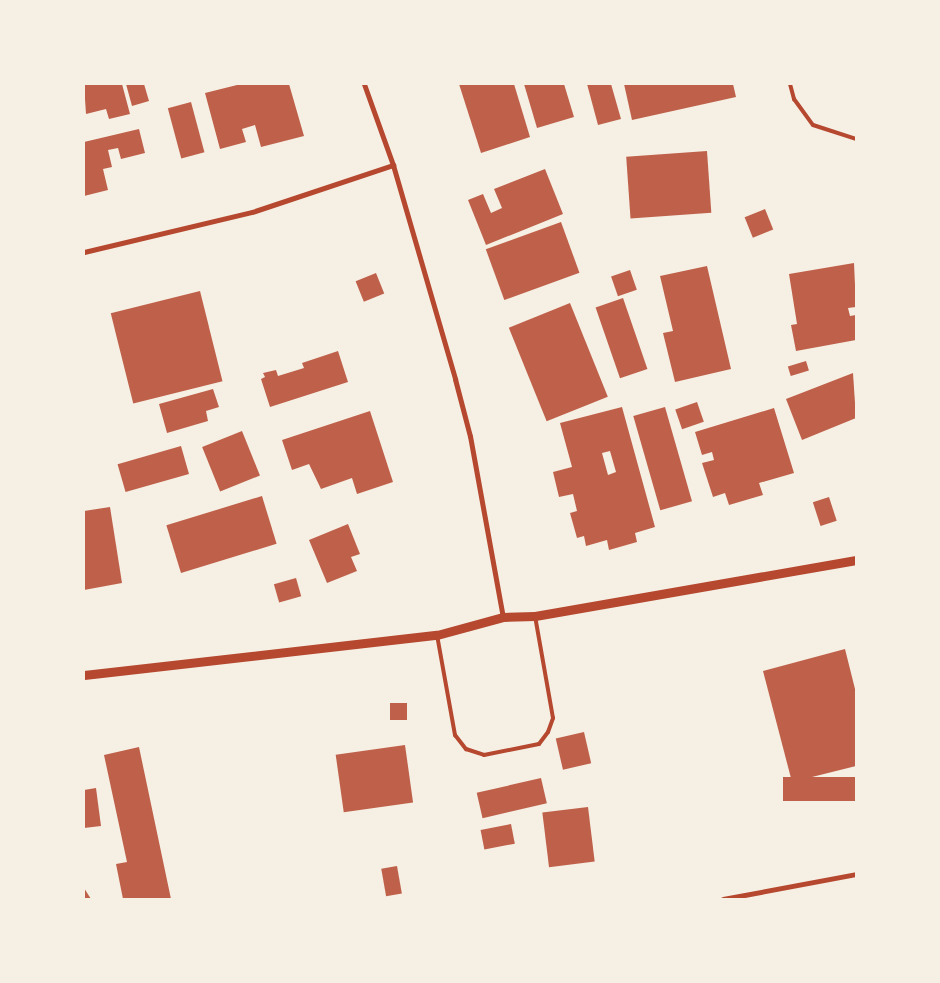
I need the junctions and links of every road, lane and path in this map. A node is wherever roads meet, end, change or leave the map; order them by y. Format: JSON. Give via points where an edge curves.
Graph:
{"nodes":[{"id":1,"x":364,"y":84,"type":"edge"},
{"id":2,"x":790,"y":84,"type":"edge"},
{"id":3,"x":856,"y":139,"type":"edge"},
{"id":4,"x":394,"y":165,"type":"junction"},
{"id":5,"x":84,"y":252,"type":"edge"},
{"id":6,"x":856,"y":560,"type":"edge"},
{"id":7,"x":535,"y":616,"type":"junction"},
{"id":8,"x":503,"y":617,"type":"junction"},
{"id":9,"x":437,"y":635,"type":"junction"},
{"id":10,"x":84,"y":675,"type":"edge"},
{"id":11,"x":856,"y":874,"type":"edge"},
{"id":12,"x":723,"y":899,"type":"edge"}],
"edges":[{"from":1,"to":4,"type":"street"},
{"from":2,"to":3,"type":"lane","via":[[794,99],[813,126]]},
{"from":4,"to":5,"type":"street","via":[[252,212]]},
{"from":4,"to":8,"type":"street","via":[[470,436]]},
{"from":6,"to":7,"type":"street"},
{"from":7,"to":8,"type":"street"},
{"from":7,"to":9,"type":"lane","via":[[553,718],[548,732],[539,744],[484,755],[466,749],[455,735]]},
{"from":8,"to":9,"type":"street"},
{"from":9,"to":10,"type":"street"},
{"from":11,"to":12,"type":"street"}]}
